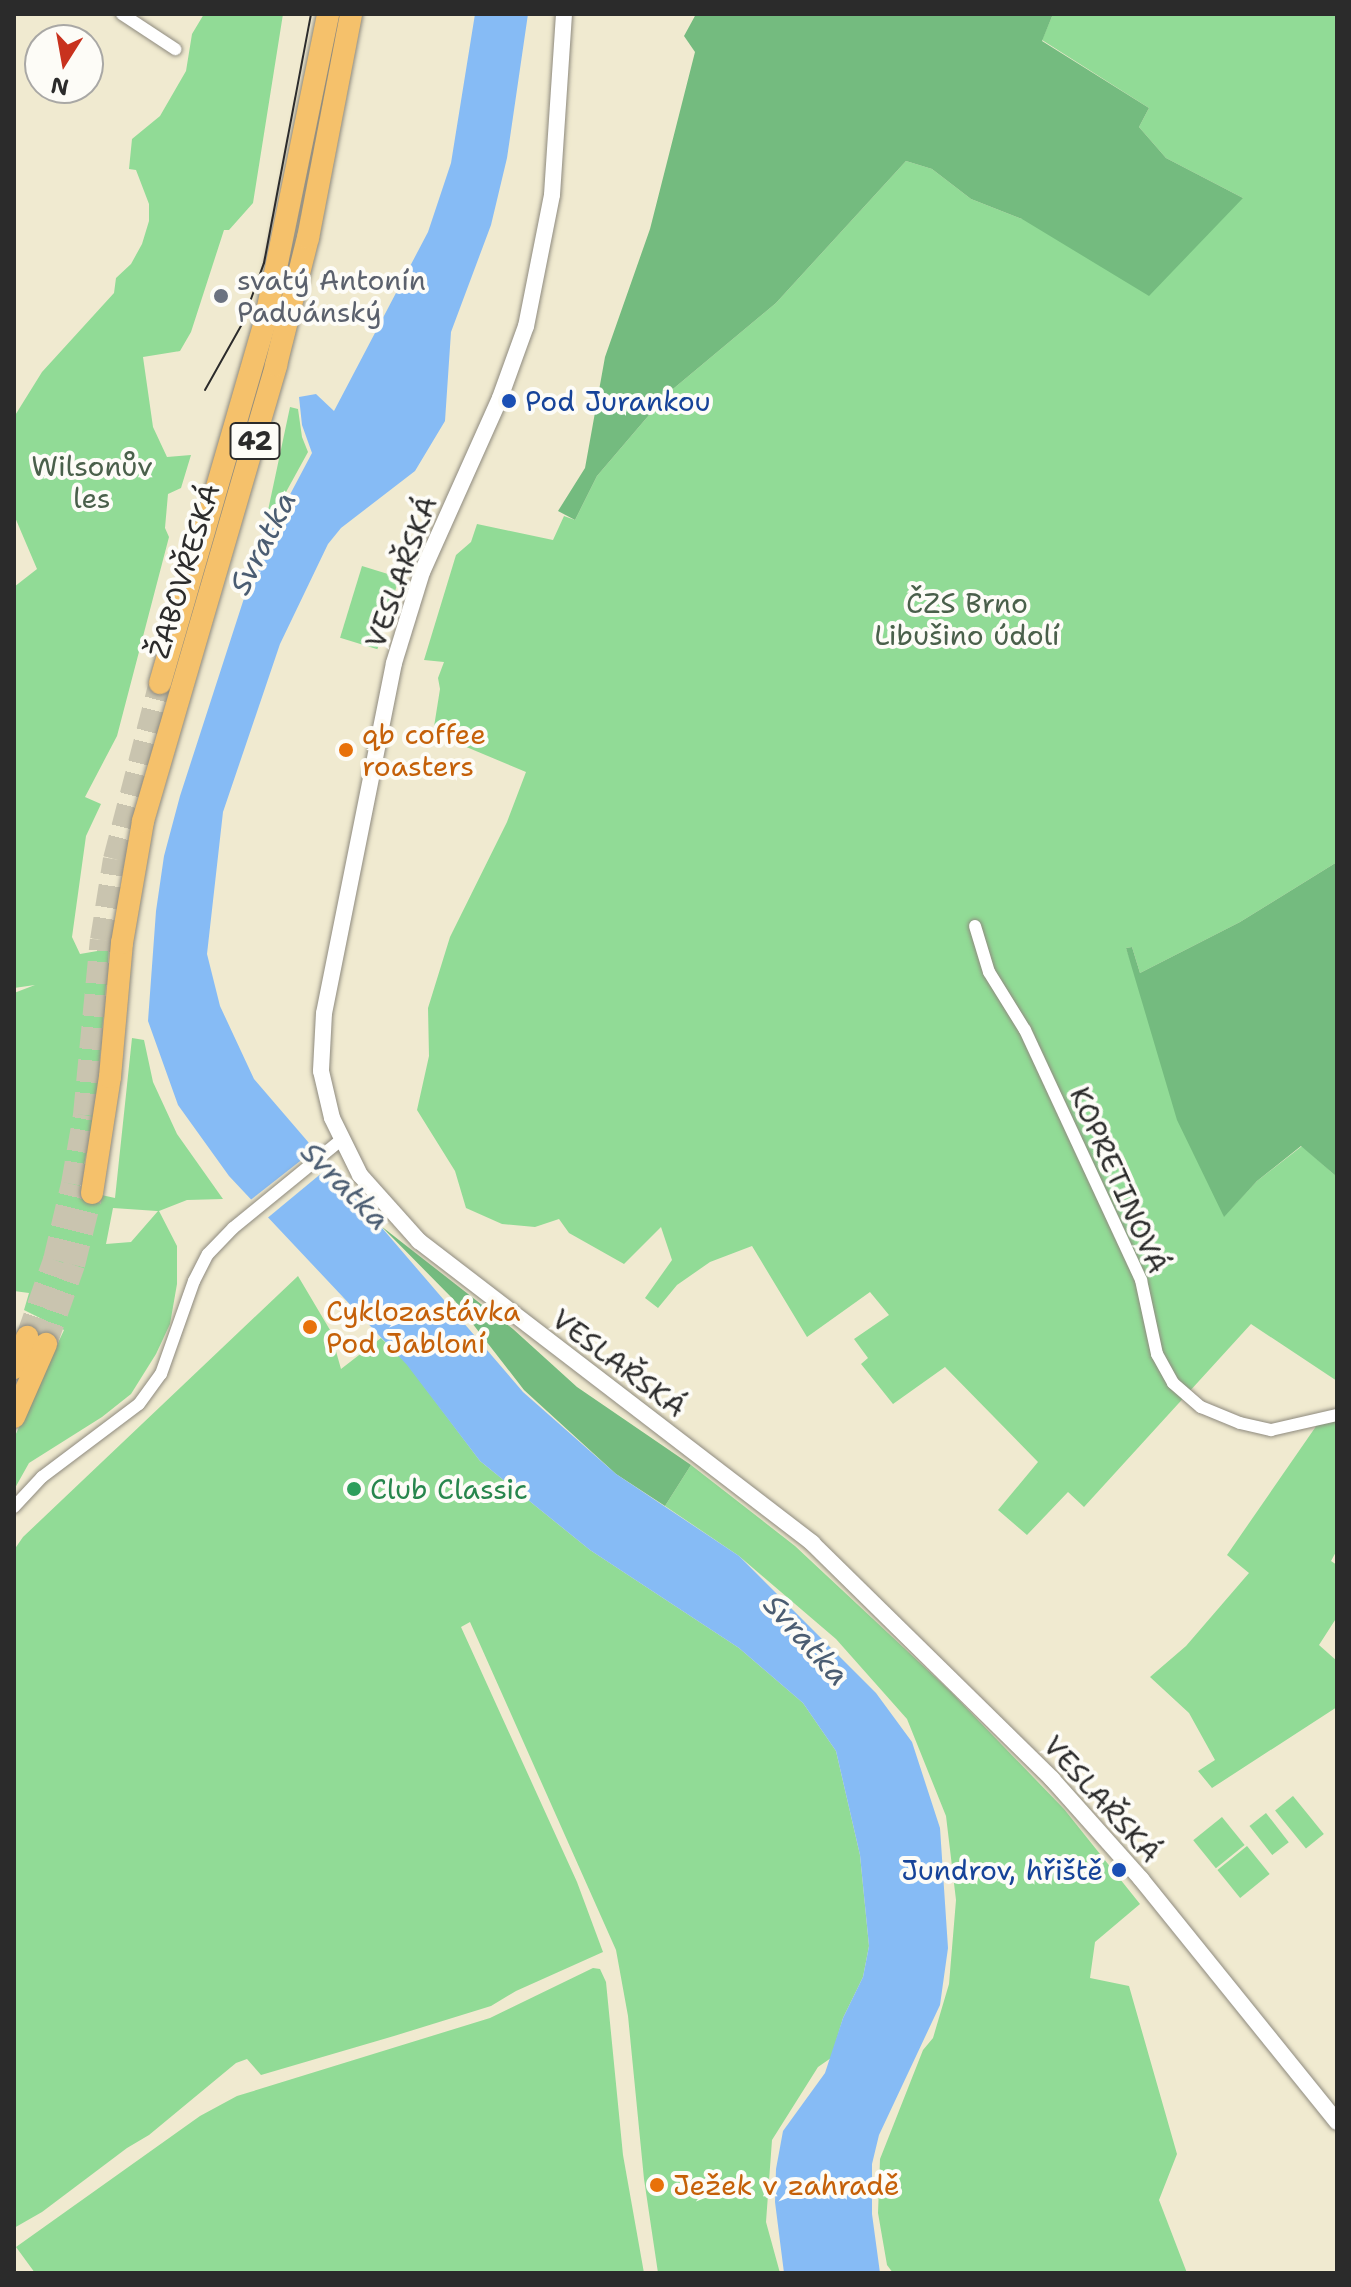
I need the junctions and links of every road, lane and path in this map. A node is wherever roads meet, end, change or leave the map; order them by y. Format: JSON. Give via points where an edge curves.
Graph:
{"nodes":[{"id":1,"x":122,"y":14,"type":"edge"},
{"id":2,"x":328,"y":14,"type":"edge"},
{"id":3,"x":351,"y":14,"type":"edge"},
{"id":4,"x":564,"y":14,"type":"edge"},
{"id":5,"x":175,"y":49,"type":"dead end"},
{"id":6,"x":160,"y":683,"type":"tunnel mouth"},
{"id":7,"x":975,"y":926,"type":"dead end"},
{"id":8,"x":341,"y":1140,"type":"junction"},
{"id":9,"x":92,"y":1193,"type":"tunnel mouth"},
{"id":10,"x":14,"y":1368,"type":"edge"},
{"id":11,"x":1337,"y":1415,"type":"edge"},
{"id":12,"x":14,"y":1417,"type":"edge"},
{"id":13,"x":14,"y":1507,"type":"edge"},
{"id":14,"x":1337,"y":2122,"type":"edge"}],
"edges":[{"from":1,"to":5,"type":"street"},
{"from":2,"to":6,"type":"highway","name":"ŽABOVŘESKÁ","number":"42","via":[[263,330]]},
{"from":3,"to":9,"type":"highway","name":"ŽABOVŘESKÁ","number":"42","via":[[308,238],[276,365],[152,784],[134,863]]},
{"from":4,"to":8,"type":"street","name":"VESLAŘSKÁ","via":[[552,195],[526,326],[405,621],[327,997],[321,1071]]},
{"from":7,"to":11,"type":"street","name":"KOPRETINOVÁ","via":[[989,972],[1025,1030],[1141,1280],[1157,1354],[1173,1383],[1201,1407],[1271,1430]]},
{"from":8,"to":13,"type":"street","via":[[223,1237],[200,1268],[161,1374],[139,1404],[42,1477]]},
{"from":8,"to":14,"type":"street","name":"VESLAŘSKÁ","via":[[370,1187],[419,1241],[812,1543],[845,1575],[1082,1810]]},
{"from":10,"to":12,"type":"highway","via":[[37,1341]]}]}
